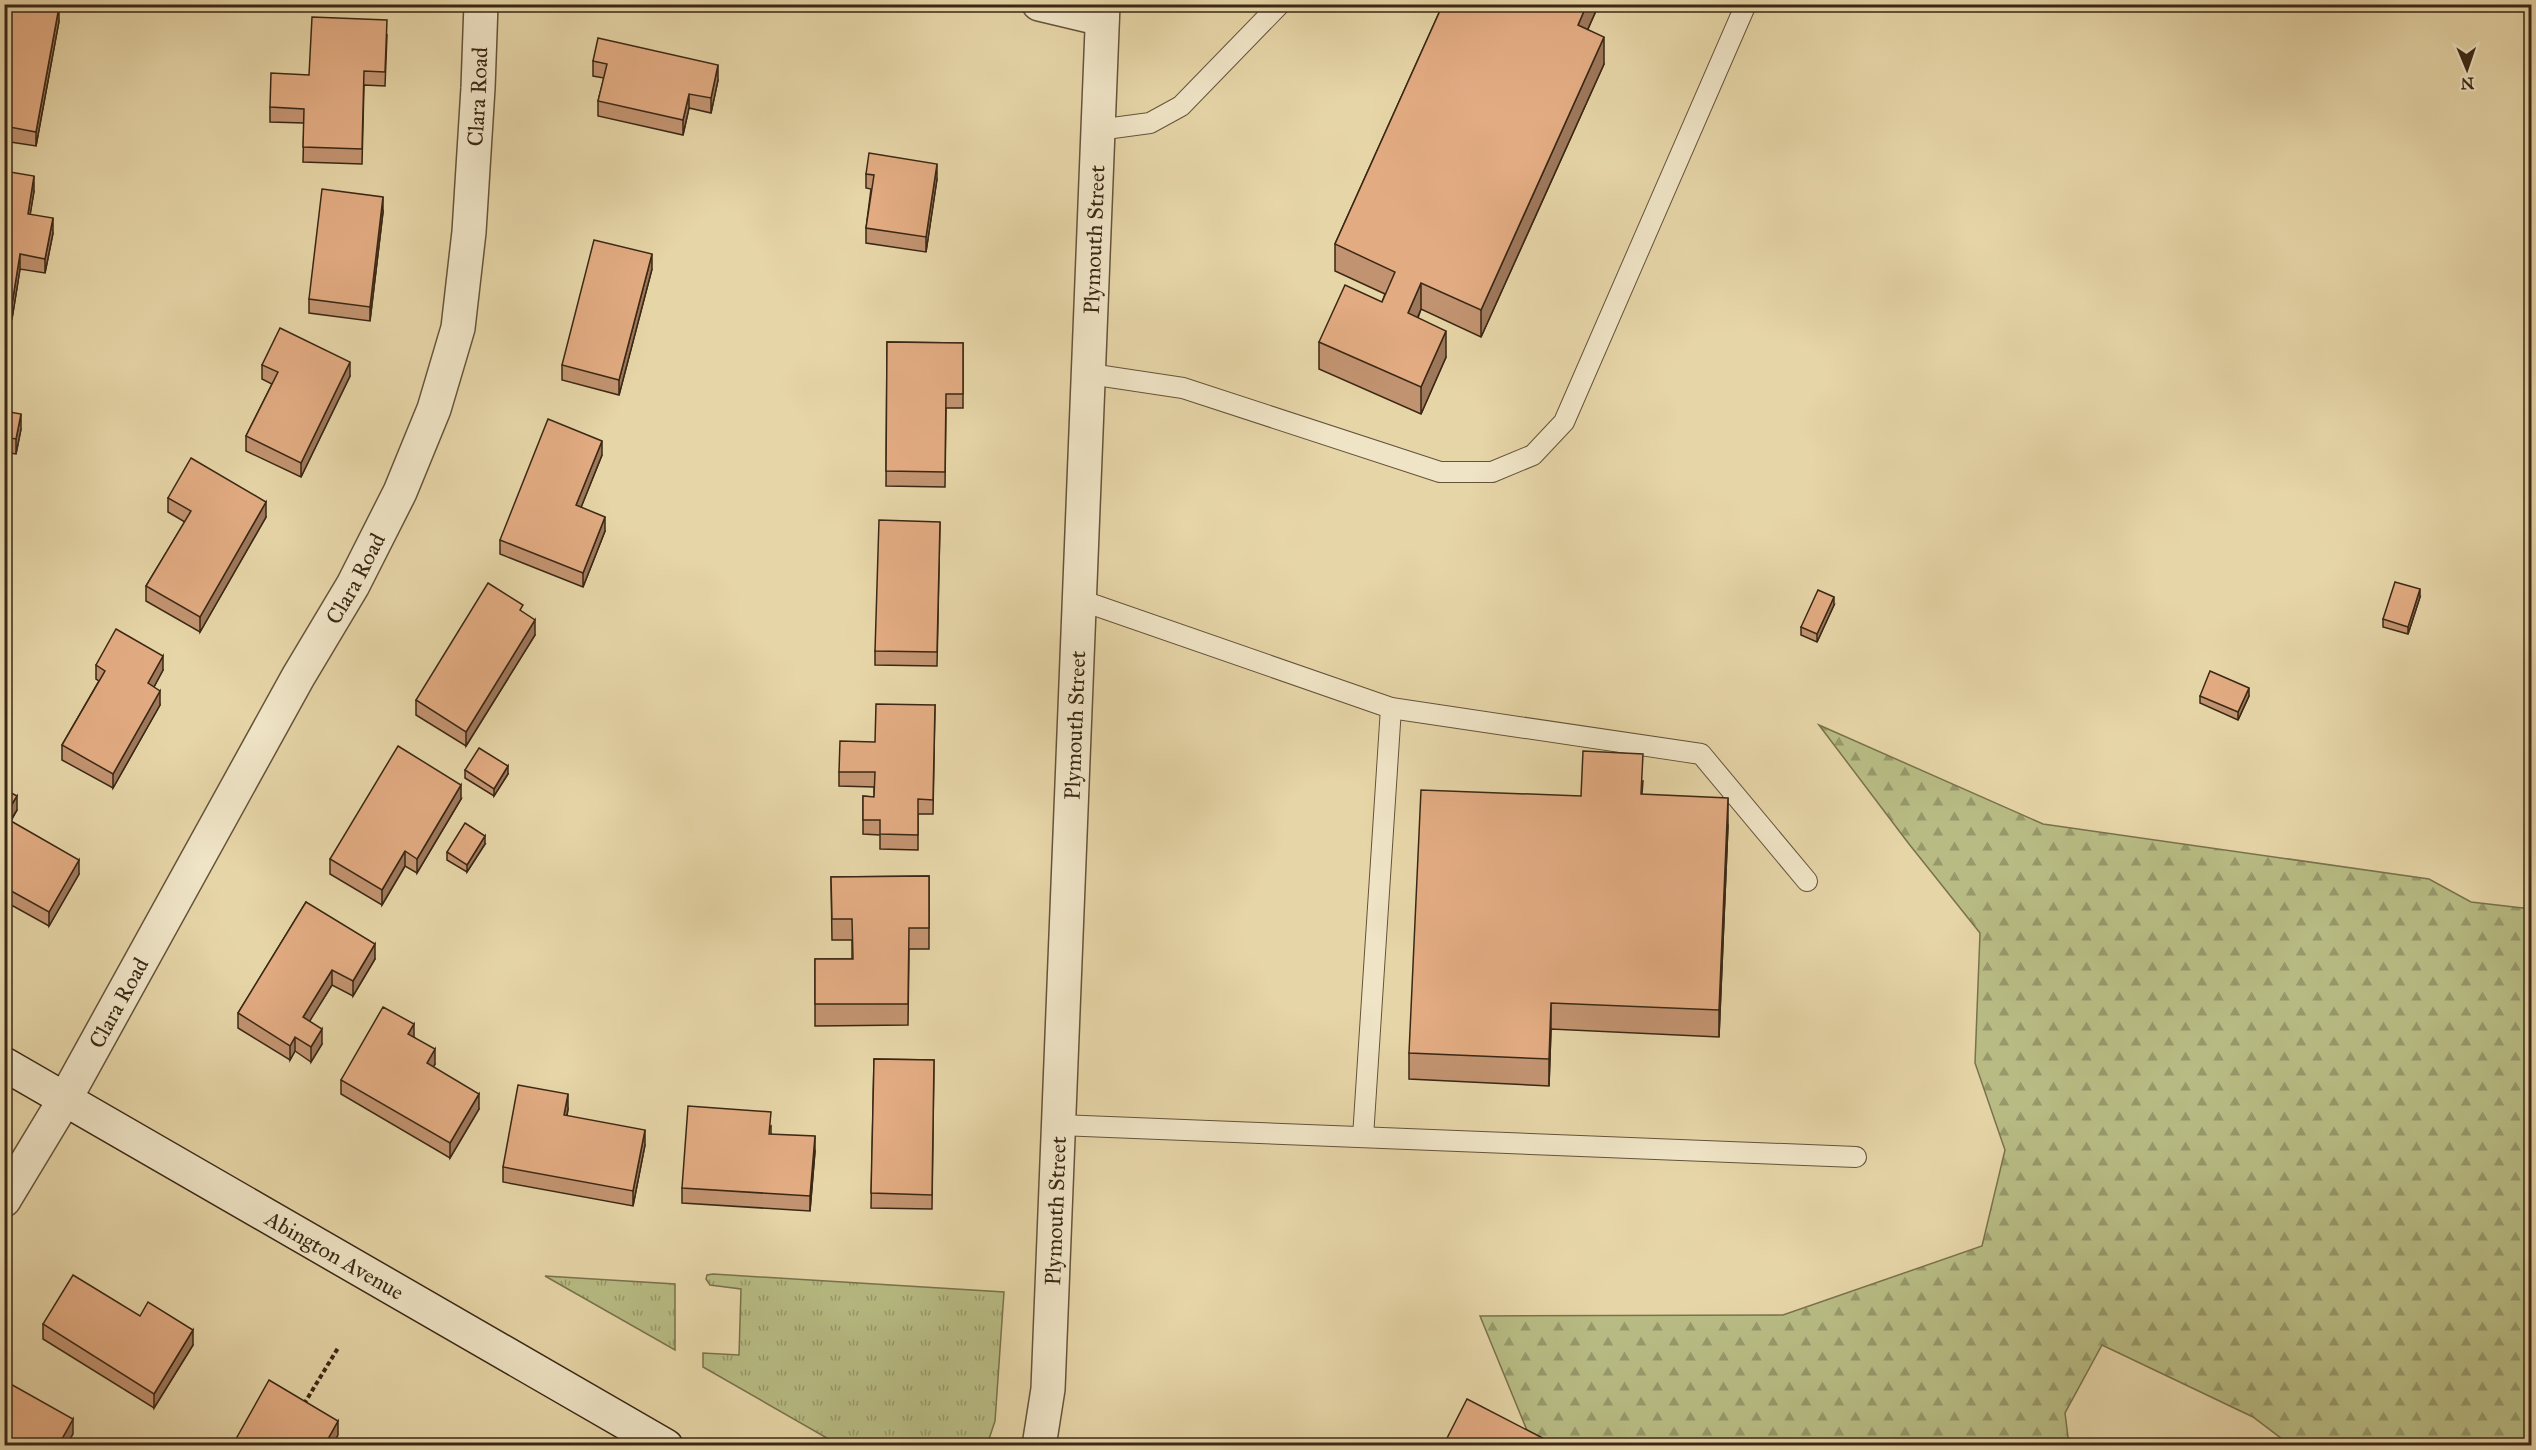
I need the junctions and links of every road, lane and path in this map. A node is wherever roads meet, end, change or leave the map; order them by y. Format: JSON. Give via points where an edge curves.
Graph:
{"nodes":[{"id":1,"x":481,"y":4,"type":"edge"},
{"id":2,"x":1039,"y":4,"type":"edge"},
{"id":3,"x":1280,"y":4,"type":"edge"},
{"id":4,"x":1746,"y":4,"type":"edge"},
{"id":5,"x":1102,"y":12,"type":"edge"},
{"id":6,"x":1098,"y":130,"type":"junction"},
{"id":7,"x":1090,"y":374,"type":"junction"},
{"id":8,"x":1080,"y":600,"type":"junction"},
{"id":9,"x":1392,"y":708,"type":"junction"},
{"id":10,"x":1807,"y":881,"type":"dead end"},
{"id":11,"x":4,"y":1064,"type":"edge"},
{"id":12,"x":65,"y":1099,"type":"junction"},
{"id":13,"x":1059,"y":1125,"type":"junction"},
{"id":14,"x":1363,"y":1137,"type":"junction"},
{"id":15,"x":1856,"y":1157,"type":"dead end"},
{"id":16,"x":4,"y":1200,"type":"edge"},
{"id":17,"x":338,"y":1348,"type":"dead end"},
{"id":18,"x":302,"y":1408,"type":"edge"},
{"id":19,"x":666,"y":1446,"type":"edge"},
{"id":20,"x":1040,"y":1446,"type":"edge"}],
"edges":[{"from":1,"to":12,"type":"street","name":"Clara Road","via":[[458,328],[435,409],[400,492],[353,585],[298,677]]},
{"from":2,"to":5,"type":"street"},
{"from":3,"to":6,"type":"lane","via":[[1181,106],[1150,123]]},
{"from":4,"to":7,"type":"lane","via":[[1564,422],[1533,454],[1492,472],[1440,472],[1183,388]]},
{"from":5,"to":6,"type":"street","name":"Plymouth Street"},
{"from":6,"to":7,"type":"street","name":"Plymouth Street"},
{"from":7,"to":8,"type":"street","name":"Plymouth Street"},
{"from":8,"to":9,"type":"lane"},
{"from":8,"to":13,"type":"street","name":"Plymouth Street"},
{"from":9,"to":10,"type":"lane","via":[[1701,754]]},
{"from":9,"to":14,"type":"lane"},
{"from":11,"to":12,"type":"street","name":"Abington Avenue"},
{"from":12,"to":16,"type":"street","name":"Clara Road"},
{"from":12,"to":19,"type":"street","name":"Abington Avenue"},
{"from":13,"to":14,"type":"lane"},
{"from":13,"to":20,"type":"street","name":"Plymouth Street","via":[[1048,1389]]},
{"from":14,"to":15,"type":"lane"},
{"from":17,"to":18,"type":"path"}]}
